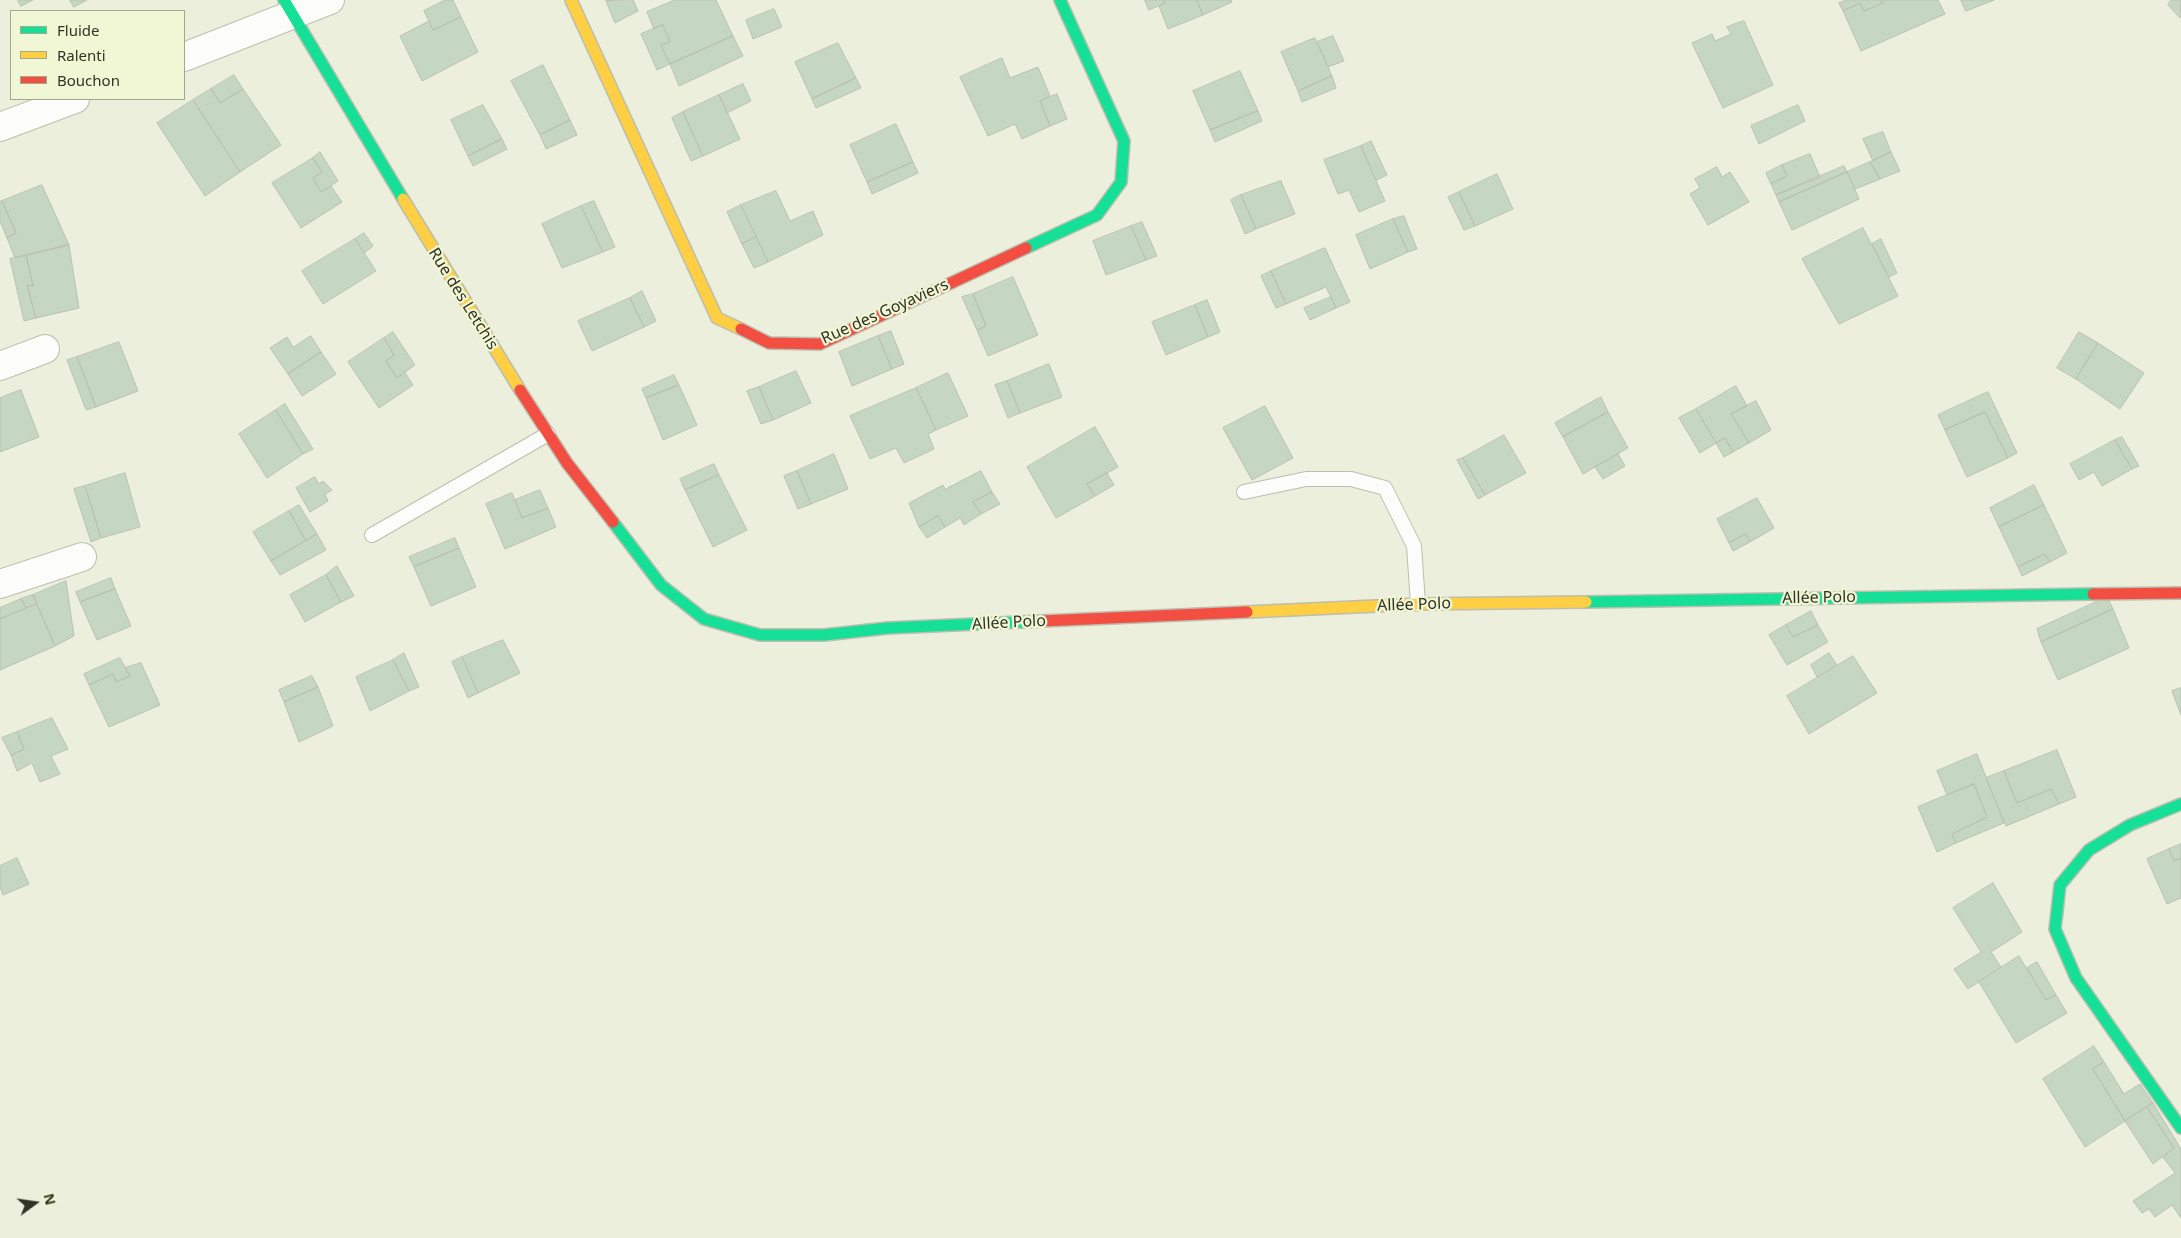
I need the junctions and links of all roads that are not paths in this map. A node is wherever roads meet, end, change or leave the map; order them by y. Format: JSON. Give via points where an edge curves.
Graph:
{"nodes":[{"id":1,"x":330,"y":0,"type":"edge"},
{"id":2,"x":571,"y":0,"type":"edge"},
{"id":3,"x":1060,"y":0,"type":"edge"},
{"id":4,"x":288,"y":8,"type":"edge"},
{"id":5,"x":185,"y":57,"type":"edge"},
{"id":6,"x":72,"y":100,"type":"edge"},
{"id":7,"x":0,"y":128,"type":"edge"},
{"id":8,"x":44,"y":349,"type":"dead end"},
{"id":9,"x":0,"y":366,"type":"edge"},
{"id":10,"x":548,"y":434,"type":"junction"},
{"id":11,"x":1244,"y":492,"type":"dead end"},
{"id":12,"x":372,"y":535,"type":"dead end"},
{"id":13,"x":82,"y":558,"type":"dead end"},
{"id":14,"x":0,"y":584,"type":"edge"},
{"id":15,"x":661,"y":585,"type":"joint"},
{"id":16,"x":2181,"y":593,"type":"edge"},
{"id":17,"x":1418,"y":604,"type":"junction"},
{"id":18,"x":2181,"y":804,"type":"edge"},
{"id":19,"x":2176,"y":1112,"type":"edge"}],
"edges":[{"from":1,"to":4,"type":"street"},
{"from":2,"to":3,"type":"street","name":"Rue des Goyaviers","via":[[717,318],[769,343],[820,344],[1097,215],[1121,182],[1124,141]]},
{"from":4,"to":5,"type":"street"},
{"from":4,"to":10,"type":"street","name":"Rue des Letchis","via":[[452,282]]},
{"from":6,"to":7,"type":"street"},
{"from":8,"to":9,"type":"street"},
{"from":10,"to":12,"type":"lane"},
{"from":10,"to":15,"type":"street","name":"Rue des Letchis"},
{"from":11,"to":17,"type":"lane","via":[[1306,480],[1351,479],[1385,488],[1414,546]]},
{"from":13,"to":14,"type":"street"},
{"from":15,"to":17,"type":"street","name":"Allée Polo","via":[[704,619],[760,635],[824,635],[888,628]]},
{"from":16,"to":17,"type":"street","name":"Allée Polo"},
{"from":18,"to":19,"type":"street","via":[[2130,825],[2089,850],[2060,885],[2055,929],[2076,978]]}]}
